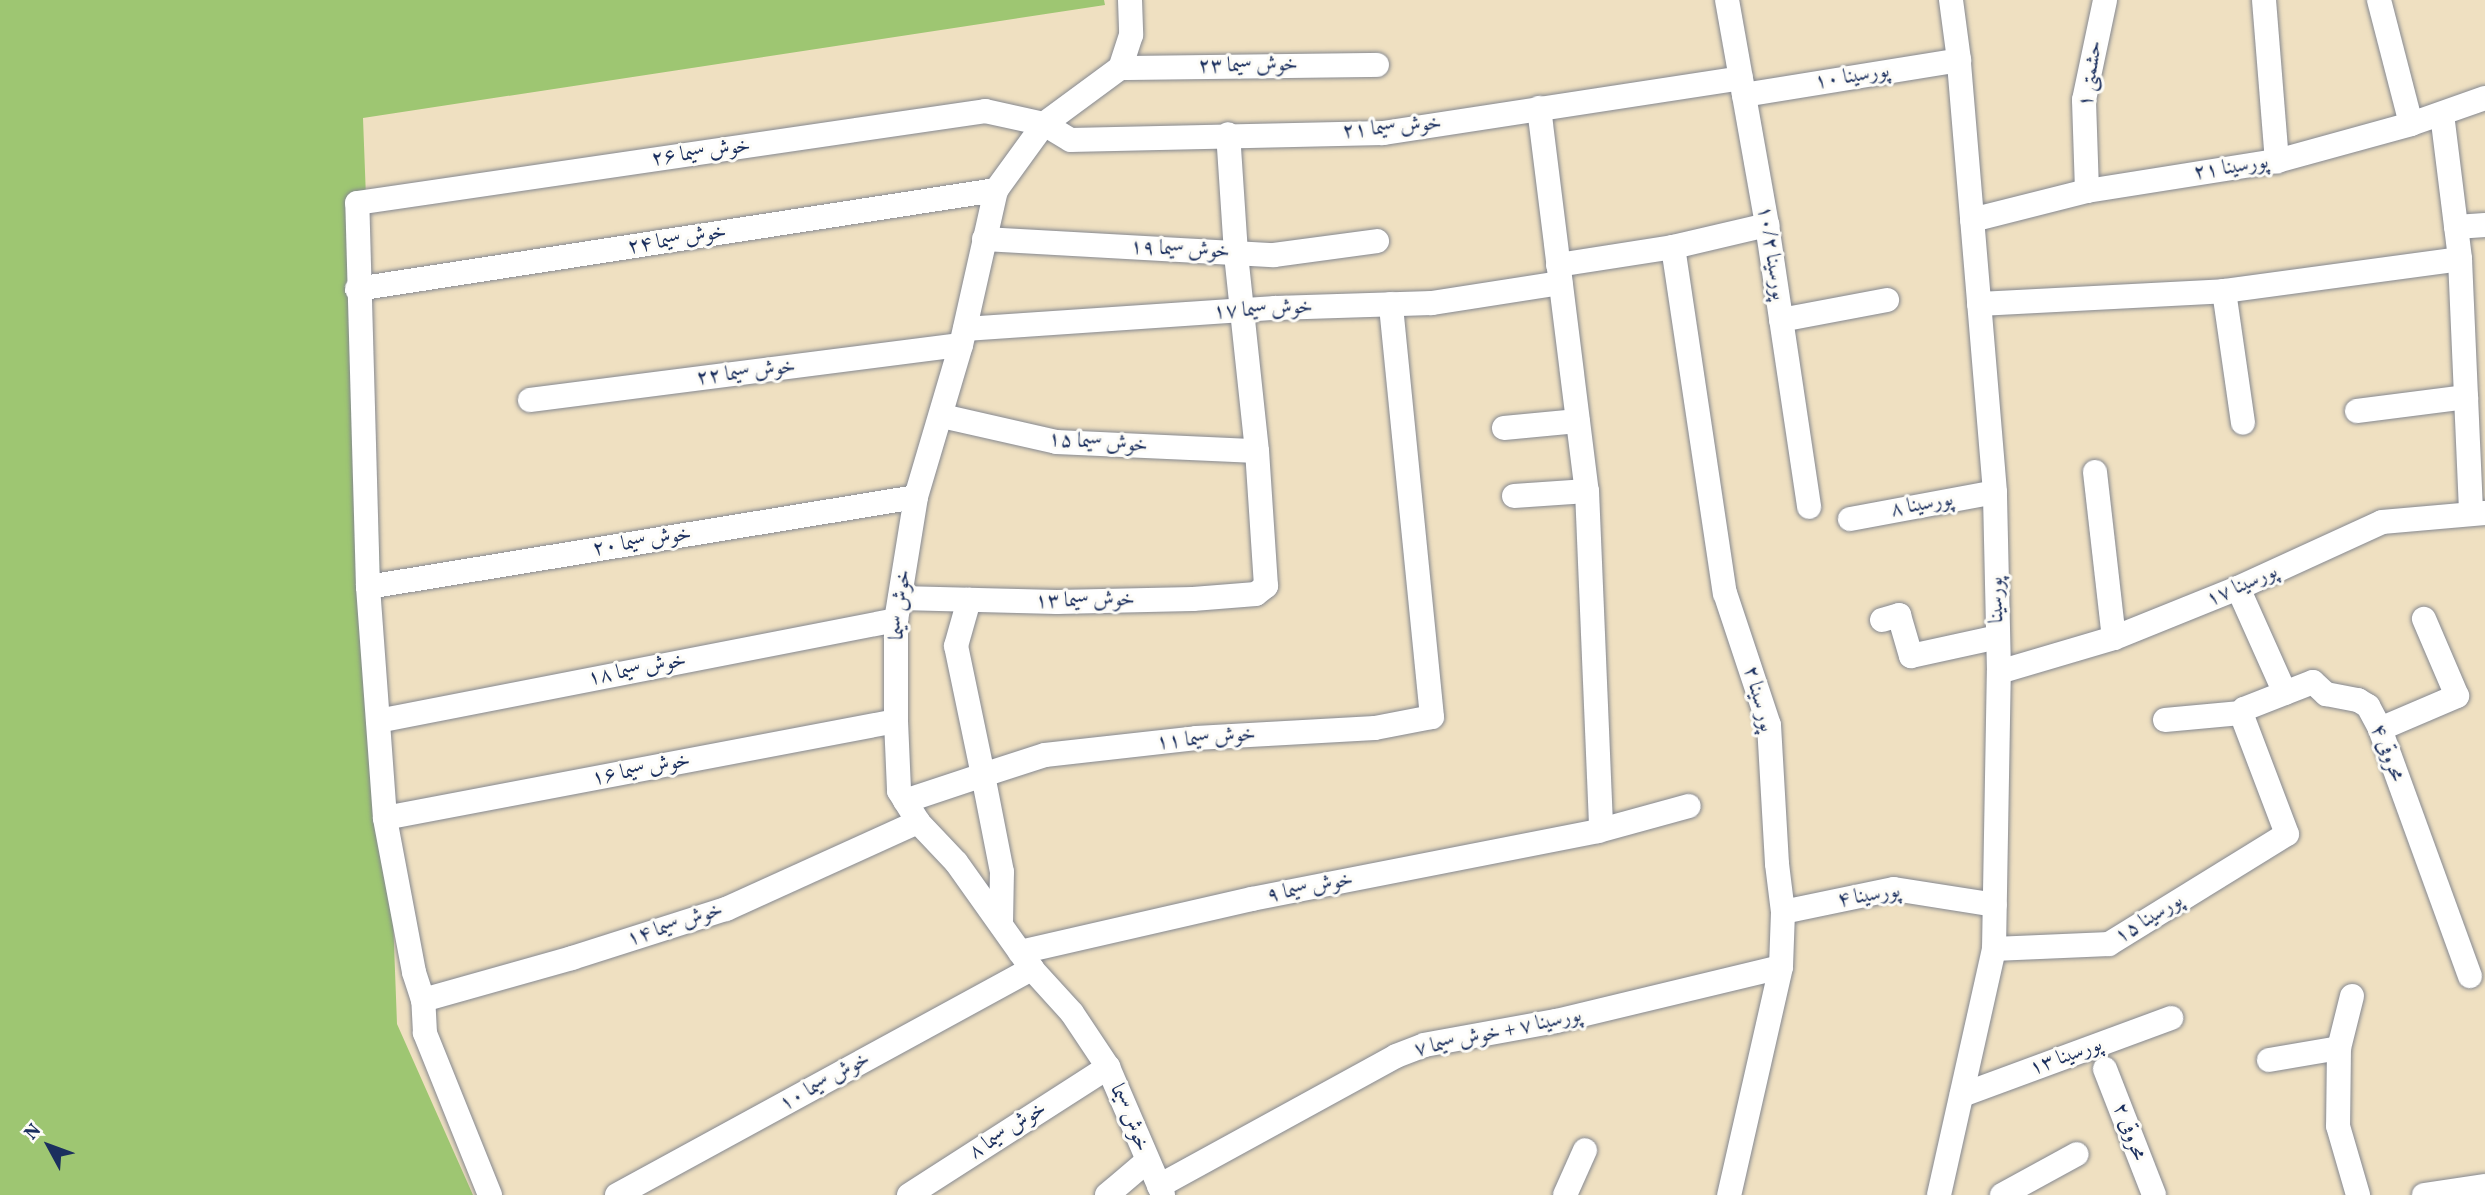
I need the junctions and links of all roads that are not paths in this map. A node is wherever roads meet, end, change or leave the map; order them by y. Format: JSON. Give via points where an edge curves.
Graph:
{"nodes":[{"id":1,"x":1130,"y":0,"type":"edge"},
{"id":2,"x":1727,"y":0,"type":"edge"},
{"id":3,"x":1951,"y":0,"type":"edge"},
{"id":4,"x":2105,"y":0,"type":"edge"},
{"id":5,"x":2264,"y":0,"type":"edge"},
{"id":6,"x":2379,"y":0,"type":"edge"},
{"id":7,"x":1959,"y":60,"type":"junction"},
{"id":8,"x":1377,"y":65,"type":"dead end"},
{"id":9,"x":1120,"y":68,"type":"junction"},
{"id":10,"x":1742,"y":86,"type":"junction"},
{"id":11,"x":2485,"y":98,"type":"edge"},
{"id":12,"x":1539,"y":108,"type":"junction"},
{"id":13,"x":2442,"y":114,"type":"junction"},
{"id":14,"x":1044,"y":124,"type":"junction"},
{"id":15,"x":2411,"y":124,"type":"junction"},
{"id":16,"x":1228,"y":134,"type":"junction"},
{"id":17,"x":2277,"y":161,"type":"junction"},
{"id":18,"x":996,"y":190,"type":"junction"},
{"id":19,"x":2087,"y":191,"type":"junction"},
{"id":20,"x":1972,"y":219,"type":"junction"},
{"id":21,"x":1767,"y":225,"type":"junction"},
{"id":22,"x":2485,"y":225,"type":"edge"},
{"id":23,"x":2456,"y":227,"type":"junction"},
{"id":24,"x":984,"y":239,"type":"junction"},
{"id":25,"x":1377,"y":241,"type":"dead end"},
{"id":26,"x":1673,"y":247,"type":"junction"},
{"id":27,"x":1236,"y":253,"type":"junction"},
{"id":28,"x":2460,"y":259,"type":"junction"},
{"id":29,"x":1559,"y":274,"type":"junction"},
{"id":30,"x":358,"y":289,"type":"junction"},
{"id":31,"x":2224,"y":291,"type":"junction"},
{"id":32,"x":1886,"y":300,"type":"dead end"},
{"id":33,"x":1391,"y":304,"type":"junction"},
{"id":34,"x":1979,"y":304,"type":"junction"},
{"id":35,"x":1243,"y":311,"type":"junction"},
{"id":36,"x":1781,"y":320,"type":"junction"},
{"id":37,"x":963,"y":337,"type":"junction"},
{"id":38,"x":2466,"y":397,"type":"junction"},
{"id":39,"x":530,"y":400,"type":"dead end"},
{"id":40,"x":2357,"y":411,"type":"dead end"},
{"id":41,"x":942,"y":416,"type":"junction"},
{"id":42,"x":1578,"y":421,"type":"junction"},
{"id":43,"x":2243,"y":423,"type":"dead end"},
{"id":44,"x":1504,"y":428,"type":"dead end"},
{"id":45,"x":1257,"y":451,"type":"junction"},
{"id":46,"x":2095,"y":472,"type":"dead end"},
{"id":47,"x":1587,"y":491,"type":"junction"},
{"id":48,"x":1995,"y":492,"type":"junction"},
{"id":49,"x":1514,"y":496,"type":"dead end"},
{"id":50,"x":916,"y":497,"type":"junction"},
{"id":51,"x":1809,"y":507,"type":"dead end"},
{"id":52,"x":2478,"y":514,"type":"edge"},
{"id":53,"x":1850,"y":519,"type":"dead end"},
{"id":54,"x":368,"y":587,"type":"junction"},
{"id":55,"x":2238,"y":588,"type":"junction"},
{"id":56,"x":969,"y":600,"type":"junction"},
{"id":57,"x":898,"y":609,"type":"junction"},
{"id":58,"x":2424,"y":619,"type":"dead end"},
{"id":59,"x":1882,"y":620,"type":"dead end"},
{"id":60,"x":1998,"y":637,"type":"junction"},
{"id":61,"x":2115,"y":638,"type":"junction"},
{"id":62,"x":1999,"y":672,"type":"junction"},
{"id":63,"x":2285,"y":693,"type":"junction"},
{"id":64,"x":2241,"y":713,"type":"junction"},
{"id":65,"x":2165,"y":720,"type":"dead end"},
{"id":66,"x":378,"y":721,"type":"junction"},
{"id":67,"x":896,"y":721,"type":"junction"},
{"id":68,"x":2380,"y":729,"type":"junction"},
{"id":69,"x":983,"y":775,"type":"junction"},
{"id":70,"x":905,"y":801,"type":"junction"},
{"id":71,"x":1689,"y":806,"type":"dead end"},
{"id":72,"x":386,"y":818,"type":"junction"},
{"id":73,"x":918,"y":822,"type":"junction"},
{"id":74,"x":1601,"y":829,"type":"junction"},
{"id":75,"x":1996,"y":905,"type":"junction"},
{"id":76,"x":1783,"y":912,"type":"junction"},
{"id":77,"x":1000,"y":923,"type":"junction"},
{"id":78,"x":1994,"y":949,"type":"junction"},
{"id":79,"x":1026,"y":960,"type":"junction"},
{"id":80,"x":1781,"y":967,"type":"junction"},
{"id":81,"x":2470,"y":976,"type":"dead end"},
{"id":82,"x":2352,"y":996,"type":"dead end"},
{"id":83,"x":423,"y":1000,"type":"junction"},
{"id":84,"x":2171,"y":1018,"type":"dead end"},
{"id":85,"x":2339,"y":1048,"type":"junction"},
{"id":86,"x":2269,"y":1060,"type":"dead end"},
{"id":87,"x":1108,"y":1067,"type":"junction"},
{"id":88,"x":2105,"y":1069,"type":"dead end"},
{"id":89,"x":1962,"y":1095,"type":"junction"},
{"id":90,"x":1585,"y":1150,"type":"dead end"},
{"id":91,"x":2077,"y":1154,"type":"dead end"},
{"id":92,"x":1147,"y":1161,"type":"junction"},
{"id":93,"x":2485,"y":1186,"type":"edge"},
{"id":94,"x":1161,"y":1190,"type":"edge"},
{"id":95,"x":490,"y":1195,"type":"edge"},
{"id":96,"x":617,"y":1195,"type":"edge"},
{"id":97,"x":909,"y":1195,"type":"edge"},
{"id":98,"x":1107,"y":1195,"type":"edge"},
{"id":99,"x":1565,"y":1195,"type":"edge"},
{"id":100,"x":1729,"y":1195,"type":"edge"},
{"id":101,"x":1939,"y":1195,"type":"edge"},
{"id":102,"x":2002,"y":1195,"type":"edge"},
{"id":103,"x":2154,"y":1195,"type":"edge"},
{"id":104,"x":2358,"y":1195,"type":"edge"},
{"id":105,"x":2424,"y":1195,"type":"edge"}],
"edges":[{"from":1,"to":9,"type":"street","via":[[1131,36]]},
{"from":2,"to":10,"type":"street","name":"پورسینا ۱۰/۲"},
{"from":3,"to":7,"type":"street","name":"پورسینا"},
{"from":4,"to":19,"type":"street","name":"حشمتی ۱","via":[[2084,100]]},
{"from":5,"to":17,"type":"street"},
{"from":6,"to":15,"type":"street"},
{"from":7,"to":10,"type":"street","name":"پورسینا ۱۰"},
{"from":7,"to":20,"type":"street","name":"پورسینا"},
{"from":8,"to":9,"type":"street","name":"خوش سیما ۲۳"},
{"from":9,"to":14,"type":"street","name":"خوش سیما"},
{"from":10,"to":12,"type":"street","name":"خوش سیما ۲۱"},
{"from":10,"to":21,"type":"street","name":"پورسینا ۱۰/۲"},
{"from":11,"to":13,"type":"street","name":"پورسینا ۲۱"},
{"from":12,"to":16,"type":"street","name":"خوش سیما ۲۱","via":[[1383,133]]},
{"from":12,"to":29,"type":"street"},
{"from":13,"to":15,"type":"street","name":"پورسینا ۲۱"},
{"from":13,"to":23,"type":"street"},
{"from":14,"to":16,"type":"street","name":"خوش سیما ۲۱","via":[[1071,139]]},
{"from":14,"to":18,"type":"street","name":"خوش سیما"},
{"from":14,"to":30,"type":"street","name":"خوش سیما ۲۶","via":[[985,111],[358,203]]},
{"from":15,"to":17,"type":"street","name":"پورسینا ۲۱"},
{"from":16,"to":27,"type":"street"},
{"from":17,"to":19,"type":"street","name":"پورسینا ۲۱"},
{"from":18,"to":24,"type":"street","name":"خوش سیما"},
{"from":18,"to":30,"type":"street","name":"خوش سیما ۲۴"},
{"from":19,"to":20,"type":"street","name":"پورسینا ۲۱"},
{"from":20,"to":34,"type":"street","name":"پورسینا"},
{"from":21,"to":26,"type":"street","name":"خوش سیما ۱۷"},
{"from":21,"to":36,"type":"street","name":"پورسینا ۱۰/۲"},
{"from":22,"to":23,"type":"street"},
{"from":23,"to":28,"type":"street"},
{"from":24,"to":27,"type":"street","name":"خوش سیما ۱۹"},
{"from":24,"to":37,"type":"street","name":"خوش سیما"},
{"from":25,"to":27,"type":"street","name":"خوش سیما ۱۹","via":[[1274,255]]},
{"from":26,"to":29,"type":"street","name":"خوش سیما ۱۷"},
{"from":26,"to":76,"type":"street","name":"پور سینا ۲","via":[[1725,593],[1769,725]]},
{"from":27,"to":35,"type":"street"},
{"from":28,"to":31,"type":"street"},
{"from":28,"to":38,"type":"street"},
{"from":29,"to":33,"type":"street","name":"خوش سیما ۱۷","via":[[1432,303]]},
{"from":29,"to":42,"type":"street"},
{"from":30,"to":54,"type":"street"},
{"from":31,"to":34,"type":"street"},
{"from":31,"to":43,"type":"street"},
{"from":32,"to":36,"type":"street"},
{"from":33,"to":35,"type":"street","name":"خوش سیما ۱۷"},
{"from":33,"to":69,"type":"street","name":"خوش سیما ۱۱","via":[[1432,717],[1375,728],[1196,738],[1045,755]]},
{"from":34,"to":48,"type":"street","name":"پورسینا"},
{"from":35,"to":37,"type":"street","name":"خوش سیما ۱۷"},
{"from":35,"to":45,"type":"street"},
{"from":36,"to":51,"type":"street","name":"پورسینا ۱۰/۲"},
{"from":37,"to":39,"type":"street","name":"خوش سیما ۲۲"},
{"from":37,"to":41,"type":"street","name":"خوش سیما"},
{"from":38,"to":40,"type":"street"},
{"from":38,"to":52,"type":"street"},
{"from":41,"to":45,"type":"street","name":"خوش سیما ۱۵","via":[[1056,442]]},
{"from":41,"to":50,"type":"street","name":"خوش سیما"},
{"from":42,"to":44,"type":"street"},
{"from":42,"to":47,"type":"street"},
{"from":45,"to":56,"type":"street","name":"خوش سیما ۱۳","via":[[1266,586],[1256,594],[1057,602]]},
{"from":46,"to":61,"type":"street"},
{"from":47,"to":49,"type":"street"},
{"from":47,"to":74,"type":"street"},
{"from":48,"to":53,"type":"street","name":"پورسینا ۸"},
{"from":48,"to":60,"type":"street","name":"پورسینا"},
{"from":50,"to":54,"type":"street","name":"خوش سیما ۲۰"},
{"from":50,"to":57,"type":"street","name":"خوش سیما"},
{"from":52,"to":55,"type":"street","name":"پورسینا ۱۷","via":[[2382,522]]},
{"from":54,"to":66,"type":"street"},
{"from":55,"to":61,"type":"street","name":"پورسینا ۱۷"},
{"from":55,"to":63,"type":"street"},
{"from":56,"to":57,"type":"street","name":"خوش سیما ۱۳"},
{"from":56,"to":69,"type":"street","via":[[956,646]]},
{"from":57,"to":66,"type":"street","name":"خوش سیما ۱۸"},
{"from":57,"to":67,"type":"street","name":"خوش سیما"},
{"from":58,"to":68,"type":"street","via":[[2457,696]]},
{"from":59,"to":60,"type":"street","via":[[1899,615],[1911,656]]},
{"from":60,"to":62,"type":"street","name":"پورسینا"},
{"from":61,"to":62,"type":"street","name":"پورسینا ۱۷"},
{"from":62,"to":75,"type":"street","name":"پورسینا"},
{"from":63,"to":64,"type":"street","name":"محروقی ۴"},
{"from":63,"to":68,"type":"street","name":"محروقی ۴","via":[[2312,682],[2326,694],[2363,702]]},
{"from":64,"to":65,"type":"street"},
{"from":64,"to":78,"type":"street","name":"پورسینا ۱۵","via":[[2287,834],[2109,944]]},
{"from":66,"to":72,"type":"street"},
{"from":67,"to":70,"type":"street","name":"خوش سیما","via":[[899,791]]},
{"from":67,"to":72,"type":"street","name":"خوش سیما ۱۶"},
{"from":68,"to":81,"type":"street","name":"محروقی ۴"},
{"from":69,"to":70,"type":"street","name":"خوش سیما ۱۱"},
{"from":69,"to":77,"type":"street","via":[[1002,873]]},
{"from":70,"to":73,"type":"street","name":"خوش سیما"},
{"from":71,"to":74,"type":"street","name":"خوش سیما ۹"},
{"from":72,"to":83,"type":"street"},
{"from":73,"to":77,"type":"street","name":"خوش سیما","via":[[956,862]]},
{"from":73,"to":83,"type":"street","name":"خوش سیما ۱۴","via":[[726,909]]},
{"from":74,"to":79,"type":"street","name":"خوش سیما ۹","via":[[1252,899]]},
{"from":75,"to":76,"type":"street","name":"پورسینا ۴","via":[[1894,889]]},
{"from":75,"to":78,"type":"street","name":"پورسینا"},
{"from":76,"to":80,"type":"street","name":"پور سینا ۲"},
{"from":77,"to":79,"type":"street","name":"خوش سیما"},
{"from":78,"to":89,"type":"street","name":"پورسینا"},
{"from":79,"to":87,"type":"street","name":"خوش سیما","via":[[1072,1013]]},
{"from":79,"to":96,"type":"street","name":"خوش سیما ۱۰"},
{"from":80,"to":94,"type":"street","name":"پورسینا ۷ + خوش سیما ۷","via":[[1556,1021],[1424,1045],[1396,1056]]},
{"from":80,"to":100,"type":"street","name":"پور سینا ۲"},
{"from":82,"to":85,"type":"street"},
{"from":83,"to":95,"type":"street","via":[[425,1032]]},
{"from":84,"to":89,"type":"street","name":"پورسینا ۱۳"},
{"from":85,"to":86,"type":"street"},
{"from":85,"to":104,"type":"street","via":[[2338,1126]]},
{"from":87,"to":92,"type":"street","name":"خوش سیما"},
{"from":87,"to":97,"type":"street","name":"خوش سیما ۸"},
{"from":88,"to":103,"type":"street","name":"محروقی ۲"},
{"from":89,"to":101,"type":"street","name":"پورسینا"},
{"from":90,"to":99,"type":"street"},
{"from":91,"to":102,"type":"street"},
{"from":92,"to":94,"type":"street","name":"خوش سیما"},
{"from":92,"to":98,"type":"street"},
{"from":93,"to":105,"type":"street"}]}
